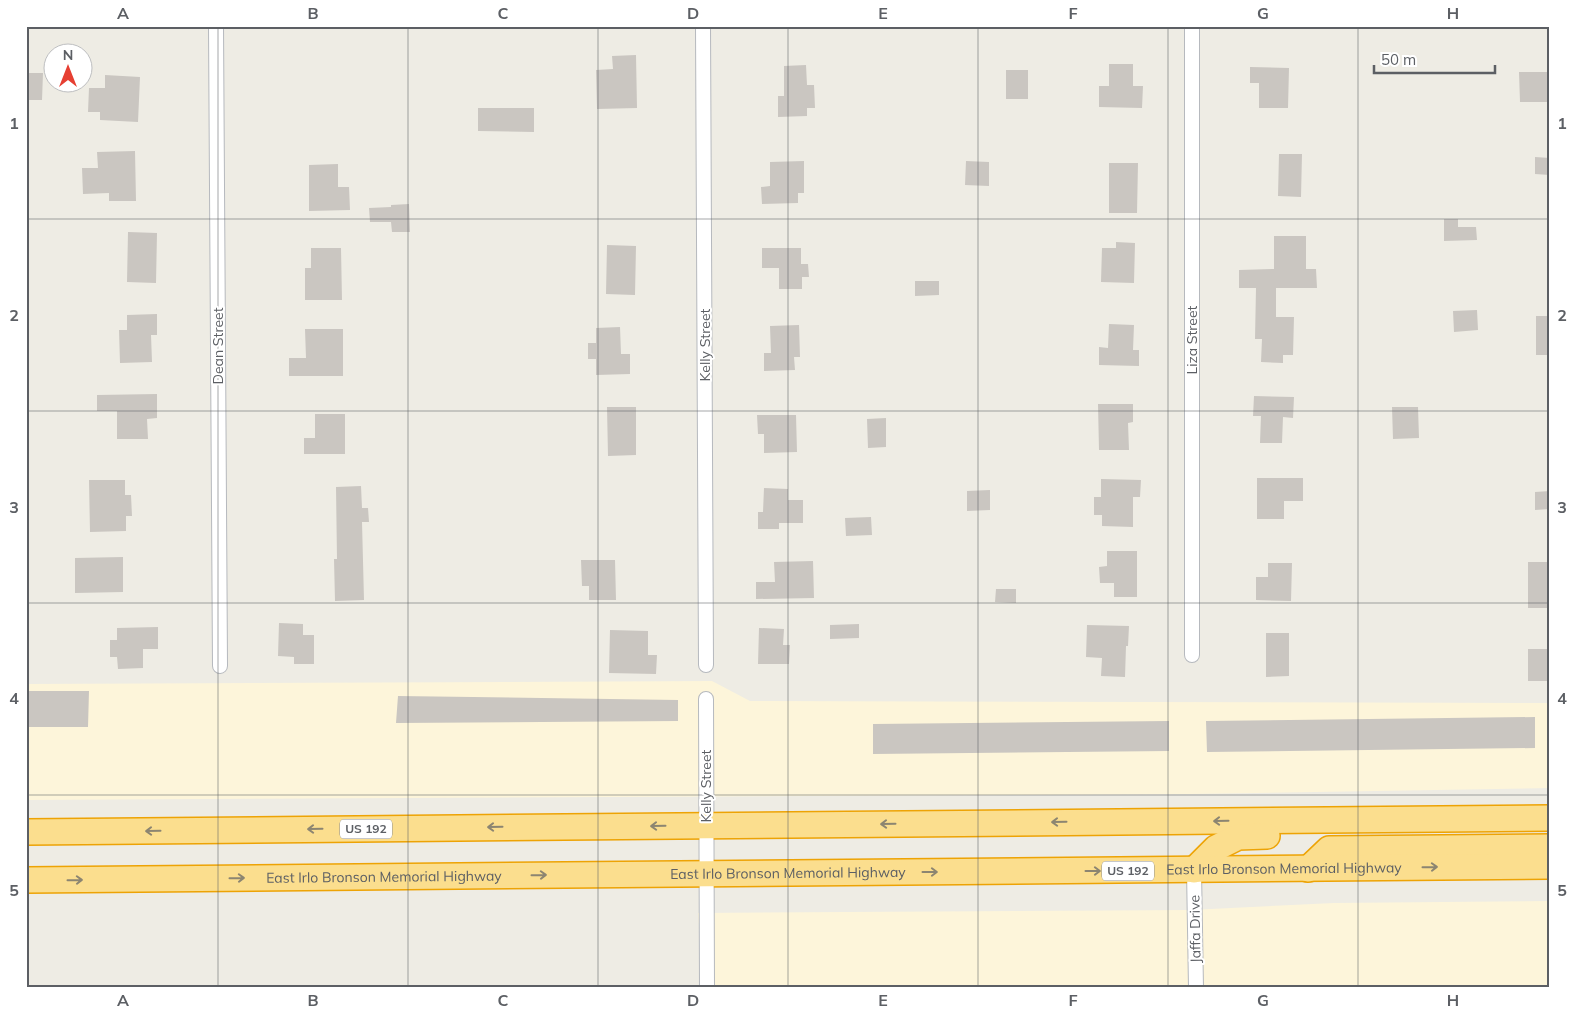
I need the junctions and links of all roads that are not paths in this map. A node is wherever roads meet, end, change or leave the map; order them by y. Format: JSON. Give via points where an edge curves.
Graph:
{"nodes":[{"id":1,"x":216,"y":26,"type":"edge"},
{"id":2,"x":704,"y":26,"type":"edge"},
{"id":3,"x":1192,"y":26,"type":"edge"},
{"id":4,"x":1192,"y":655,"type":"dead end"},
{"id":5,"x":706,"y":665,"type":"dead end"},
{"id":6,"x":220,"y":666,"type":"dead end"},
{"id":7,"x":706,"y":699,"type":"dead end"},
{"id":8,"x":1550,"y":818,"type":"edge"},
{"id":9,"x":707,"y":826,"type":"junction"},
{"id":10,"x":26,"y":832,"type":"edge"},
{"id":11,"x":1550,"y":833,"type":"edge"},
{"id":12,"x":1550,"y":847,"type":"edge"},
{"id":13,"x":1550,"y":866,"type":"edge"},
{"id":14,"x":1308,"y":869,"type":"junction"},
{"id":15,"x":1194,"y":870,"type":"junction"},
{"id":16,"x":707,"y":874,"type":"junction"},
{"id":17,"x":26,"y":880,"type":"edge"},
{"id":18,"x":707,"y":988,"type":"edge"},
{"id":19,"x":1196,"y":988,"type":"edge"}],
"edges":[{"from":1,"to":6,"type":"street","name":"Dean Street"},
{"from":2,"to":5,"type":"street","name":"Kelly Street"},
{"from":3,"to":4,"type":"street","name":"Liza Street"},
{"from":7,"to":9,"type":"street","name":"Kelly Street"},
{"from":8,"to":9,"type":"highway","number":"US 192","one_way":true},
{"from":9,"to":10,"type":"highway","number":"US 192","one_way":true},
{"from":9,"to":16,"type":"street","name":"Kelly Street"},
{"from":11,"to":15,"type":"highway","via":[[1238,836],[1216,848]]},
{"from":12,"to":14,"type":"highway","via":[[1329,849]]},
{"from":14,"to":13,"type":"highway","name":"East Irlo Bronson Memorial Highway","number":"US 192","one_way":true},
{"from":14,"to":15,"type":"highway","name":"East Irlo Bronson Memorial Highway","number":"US 192"},
{"from":16,"to":15,"type":"highway","name":"East Irlo Bronson Memorial Highway","number":"US 192","one_way":true},
{"from":15,"to":19,"type":"street","name":"Jaffa Drive"},
{"from":17,"to":16,"type":"highway","name":"East Irlo Bronson Memorial Highway","number":"US 192","one_way":true},
{"from":16,"to":18,"type":"street","name":"Kelly Street"}]}
